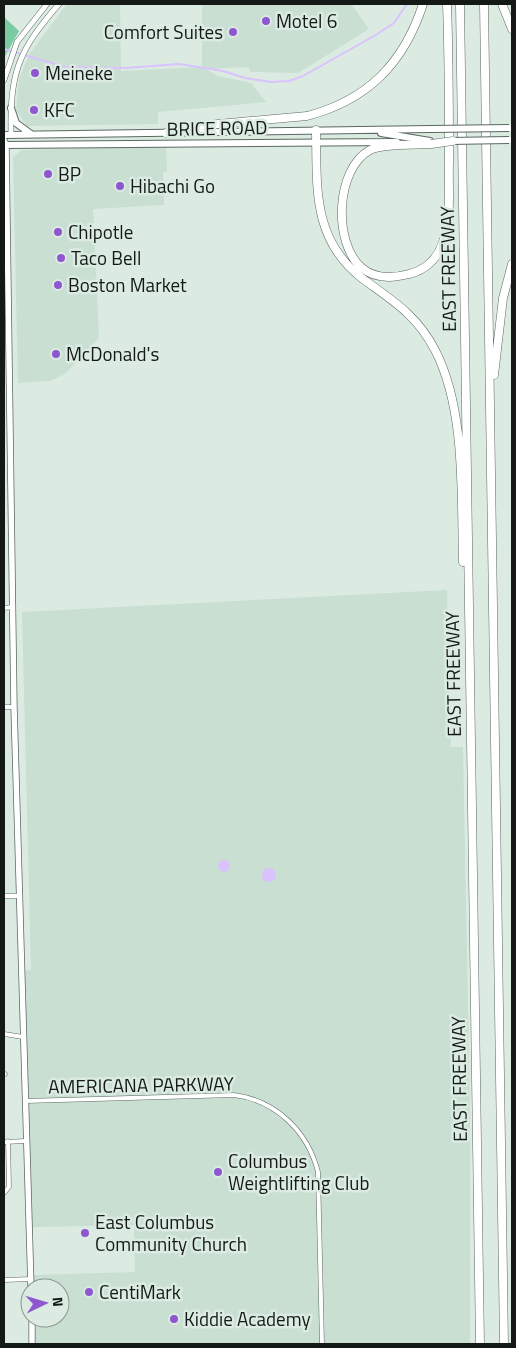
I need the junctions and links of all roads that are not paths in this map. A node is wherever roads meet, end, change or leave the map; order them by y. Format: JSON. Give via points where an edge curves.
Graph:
{"nodes":[{"id":1,"x":47,"y":4,"type":"edge"},
{"id":2,"x":58,"y":4,"type":"edge"},
{"id":3,"x":423,"y":4,"type":"edge"},
{"id":4,"x":447,"y":4,"type":"edge"},
{"id":5,"x":460,"y":4,"type":"edge"},
{"id":6,"x":484,"y":4,"type":"edge"},
{"id":7,"x":502,"y":4,"type":"edge"},
{"id":8,"x":512,"y":29,"type":"edge"},
{"id":9,"x":4,"y":80,"type":"edge"},
{"id":10,"x":11,"y":108,"type":"junction"},
{"id":11,"x":511,"y":128,"type":"edge"},
{"id":12,"x":316,"y":130,"type":"junction"},
{"id":13,"x":365,"y":130,"type":"junction"},
{"id":14,"x":166,"y":133,"type":"junction"},
{"id":15,"x":11,"y":134,"type":"junction"},
{"id":16,"x":32,"y":134,"type":"junction"},
{"id":17,"x":4,"y":135,"type":"edge"},
{"id":18,"x":511,"y":140,"type":"edge"},
{"id":19,"x":453,"y":141,"type":"joint"},
{"id":20,"x":316,"y":142,"type":"junction"},
{"id":21,"x":430,"y":143,"type":"junction"},
{"id":22,"x":5,"y":144,"type":"edge"},
{"id":23,"x":512,"y":264,"type":"edge"},
{"id":24,"x":490,"y":407,"type":"junction"},
{"id":25,"x":11,"y":504,"type":"junction"},
{"id":26,"x":4,"y":505,"type":"edge"},
{"id":27,"x":13,"y":607,"type":"junction"},
{"id":28,"x":4,"y":608,"type":"edge"},
{"id":29,"x":469,"y":684,"type":"junction"},
{"id":30,"x":4,"y":707,"type":"edge"},
{"id":31,"x":14,"y":707,"type":"junction"},
{"id":32,"x":4,"y":896,"type":"edge"},
{"id":33,"x":20,"y":896,"type":"junction"},
{"id":34,"x":4,"y":1034,"type":"edge"},
{"id":35,"x":23,"y":1037,"type":"junction"},
{"id":36,"x":25,"y":1101,"type":"junction"},
{"id":37,"x":26,"y":1140,"type":"junction"},
{"id":38,"x":6,"y":1141,"type":"edge"},
{"id":39,"x":4,"y":1194,"type":"edge"},
{"id":40,"x":30,"y":1278,"type":"edge"},
{"id":41,"x":20,"y":1279,"type":"edge"},
{"id":42,"x":4,"y":1280,"type":"edge"},
{"id":43,"x":32,"y":1328,"type":"edge"},
{"id":44,"x":32,"y":1344,"type":"edge"},
{"id":45,"x":322,"y":1344,"type":"edge"},
{"id":46,"x":480,"y":1344,"type":"edge"},
{"id":47,"x":504,"y":1344,"type":"edge"}],
"edges":[{"from":1,"to":9,"type":"street","via":[[18,42]]},
{"from":2,"to":10,"type":"street","via":[[25,48],[12,87]]},
{"from":3,"to":14,"type":"highway","via":[[408,38],[389,68],[366,90],[328,110],[307,116],[175,128]]},
{"from":4,"to":21,"type":"highway","via":[[450,91],[448,221],[443,243],[432,262],[412,273],[395,277],[364,270],[351,253],[342,222],[342,198],[350,176],[362,157],[371,150]]},
{"from":5,"to":29,"type":"highway","name":"EAST FREEWAY"},
{"from":6,"to":24,"type":"highway"},
{"from":7,"to":8,"type":"highway"},
{"from":10,"to":15,"type":"street"},
{"from":10,"to":16,"type":"main road","via":[[16,123]]},
{"from":11,"to":13,"type":"main road","name":"BRICE ROAD","bridge":true},
{"from":12,"to":13,"type":"main road","name":"BRICE ROAD"},
{"from":12,"to":14,"type":"main road","name":"BRICE ROAD"},
{"from":12,"to":20,"type":"highway"},
{"from":13,"to":21,"type":"main road","name":"BRICE ROAD"},
{"from":14,"to":16,"type":"main road","name":"BRICE ROAD"},
{"from":15,"to":16,"type":"main road","name":"BRICE ROAD"},
{"from":15,"to":17,"type":"main road","name":"BRICE ROAD"},
{"from":15,"to":22,"type":"main road"},
{"from":18,"to":19,"type":"main road","bridge":true},
{"from":19,"to":21,"type":"highway","bridge":true},
{"from":20,"to":21,"type":"main road","name":"BRICE ROAD"},
{"from":20,"to":22,"type":"main road","name":"BRICE ROAD"},
{"from":20,"to":29,"type":"highway","via":[[320,211],[330,241],[350,268],[402,306],[414,319],[435,350],[450,388],[457,433]]},
{"from":22,"to":25,"type":"main road"},
{"from":23,"to":24,"type":"highway","via":[[503,298]]},
{"from":24,"to":47,"type":"highway"},
{"from":25,"to":26,"type":"street"},
{"from":25,"to":27,"type":"main road"},
{"from":27,"to":28,"type":"street"},
{"from":27,"to":31,"type":"main road"},
{"from":29,"to":46,"type":"highway","name":"EAST FREEWAY"},
{"from":30,"to":31,"type":"street"},
{"from":31,"to":33,"type":"main road"},
{"from":32,"to":33,"type":"street"},
{"from":33,"to":35,"type":"main road"},
{"from":34,"to":35,"type":"street"},
{"from":35,"to":36,"type":"main road"},
{"from":36,"to":37,"type":"main road"},
{"from":36,"to":45,"type":"street","name":"AMERICANA PARKWAY","via":[[234,1095],[263,1103],[289,1121],[310,1148],[319,1181]]},
{"from":37,"to":38,"type":"street"},
{"from":37,"to":40,"type":"main road"},
{"from":38,"to":39,"type":"street","via":[[9,1187]]},
{"from":41,"to":42,"type":"street"},
{"from":43,"to":44,"type":"main road"}]}
